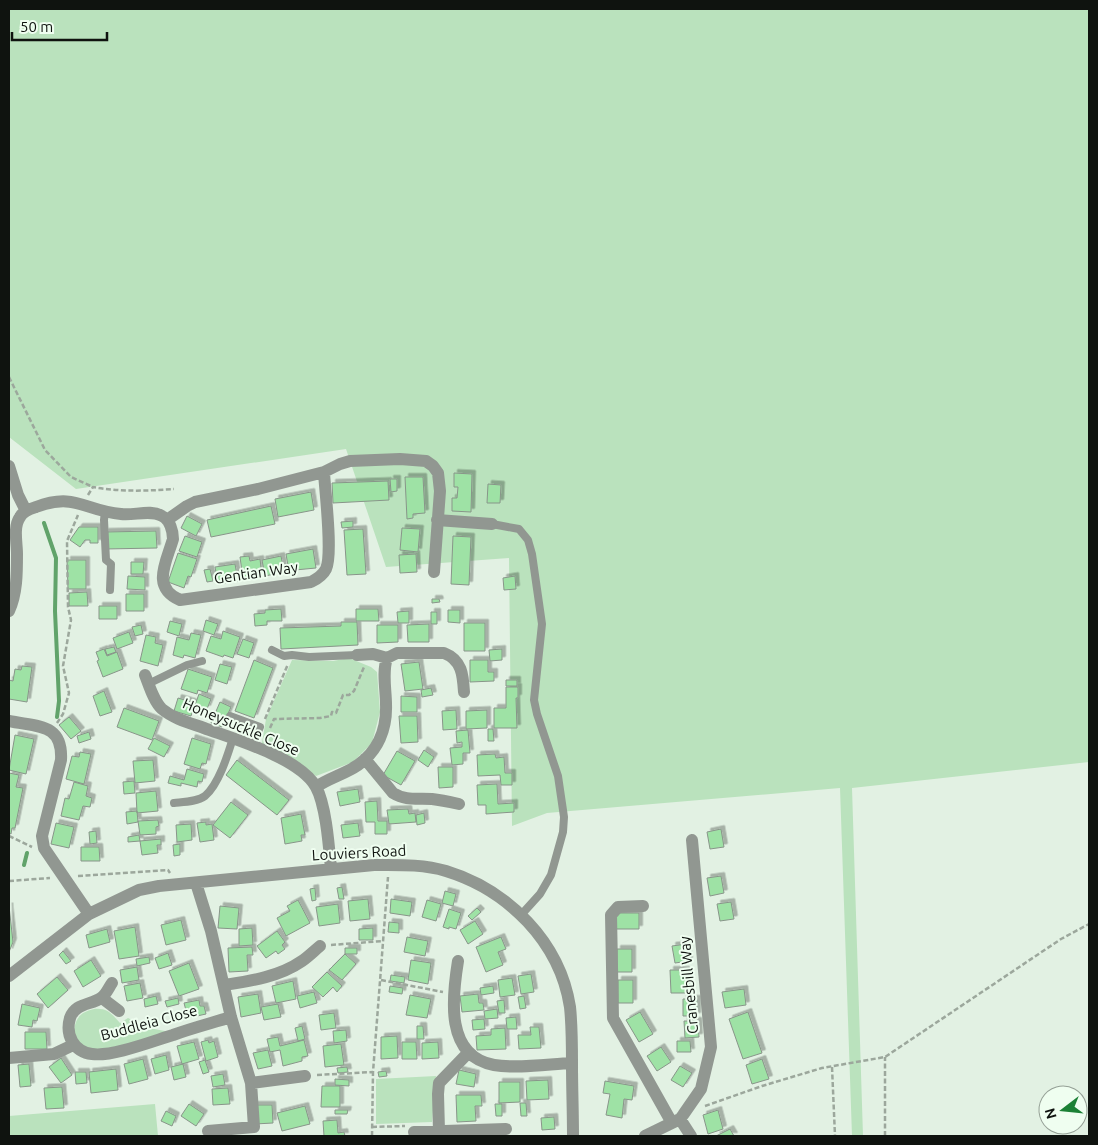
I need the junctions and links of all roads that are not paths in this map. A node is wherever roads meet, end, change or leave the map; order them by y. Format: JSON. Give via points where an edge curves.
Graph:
{"nodes":[{"id":1,"x":9,"y":466,"type":"edge"},
{"id":2,"x":324,"y":472,"type":"junction"},
{"id":3,"x":26,"y":511,"type":"junction"},
{"id":4,"x":105,"y":512,"type":"junction"},
{"id":5,"x":167,"y":520,"type":"junction"},
{"id":6,"x":437,"y":520,"type":"junction"},
{"id":7,"x":492,"y":524,"type":"joint"},
{"id":8,"x":13,"y":554,"type":"edge"},
{"id":9,"x":434,"y":572,"type":"dead end"},
{"id":10,"x":110,"y":590,"type":"dead end"},
{"id":11,"x":9,"y":611,"type":"edge"},
{"id":12,"x":272,"y":650,"type":"dead end"},
{"id":13,"x":387,"y":658,"type":"junction"},
{"id":14,"x":361,"y":659,"type":"joint"},
{"id":15,"x":202,"y":660,"type":"dead end"},
{"id":16,"x":147,"y":679,"type":"joint"},
{"id":17,"x":464,"y":692,"type":"dead end"},
{"id":18,"x":230,"y":716,"type":"dead end"},
{"id":19,"x":9,"y":721,"type":"edge"},
{"id":20,"x":233,"y":738,"type":"junction"},
{"id":21,"x":252,"y":746,"type":"junction"},
{"id":22,"x":365,"y":759,"type":"junction"},
{"id":23,"x":316,"y":787,"type":"junction"},
{"id":24,"x":174,"y":803,"type":"dead end"},
{"id":25,"x":459,"y":804,"type":"dead end"},
{"id":26,"x":692,"y":840,"type":"dead end"},
{"id":27,"x":331,"y":869,"type":"junction"},
{"id":28,"x":196,"y":883,"type":"junction"},
{"id":29,"x":643,"y":906,"type":"dead end"},
{"id":30,"x":89,"y":914,"type":"junction"},
{"id":31,"x":521,"y":915,"type":"junction"},
{"id":32,"x":320,"y":946,"type":"road end"},
{"id":33,"x":458,"y":961,"type":"dead end"},
{"id":34,"x":9,"y":976,"type":"edge"},
{"id":35,"x":112,"y":982,"type":"dead end"},
{"id":36,"x":224,"y":985,"type":"junction"},
{"id":37,"x":102,"y":998,"type":"junction"},
{"id":38,"x":119,"y":1011,"type":"dead end"},
{"id":39,"x":231,"y":1017,"type":"junction"},
{"id":40,"x":73,"y":1045,"type":"junction"},
{"id":41,"x":468,"y":1053,"type":"junction"},
{"id":42,"x":9,"y":1058,"type":"edge"},
{"id":43,"x":572,"y":1063,"type":"junction"},
{"id":44,"x":305,"y":1076,"type":"road end"},
{"id":45,"x":251,"y":1083,"type":"junction"},
{"id":46,"x":678,"y":1119,"type":"junction"},
{"id":47,"x":208,"y":1130,"type":"dead end"},
{"id":48,"x":506,"y":1130,"type":"dead end"},
{"id":49,"x":439,"y":1131,"type":"junction"},
{"id":50,"x":414,"y":1132,"type":"road end"},
{"id":51,"x":573,"y":1136,"type":"edge"},
{"id":52,"x":645,"y":1136,"type":"edge"},
{"id":53,"x":691,"y":1136,"type":"edge"}],
"edges":[{"from":1,"to":3,"type":"street"},
{"from":2,"to":5,"type":"street","via":[[195,502]]},
{"from":2,"to":5,"type":"street","name":"Gentian Way","via":[[328,563],[325,571],[312,582],[180,600],[167,592],[162,579],[173,539]]},
{"from":2,"to":6,"type":"street","via":[[350,461],[426,461],[438,473]]},
{"from":3,"to":4,"type":"street","via":[[57,501],[72,501]]},
{"from":3,"to":8,"type":"street","via":[[16,526]]},
{"from":4,"to":5,"type":"street","via":[[156,514]]},
{"from":4,"to":10,"type":"lane","via":[[106,560],[111,564]]},
{"from":6,"to":7,"type":"street"},
{"from":6,"to":9,"type":"street"},
{"from":7,"to":31,"type":"lane","via":[[519,529],[528,540],[532,554],[542,624],[534,700],[558,776],[564,817],[564,832],[551,875],[540,894]]},
{"from":8,"to":11,"type":"street","via":[[15,589]]},
{"from":12,"to":14,"type":"lane","via":[[284,656]]},
{"from":13,"to":14,"type":"street","via":[[374,654]]},
{"from":13,"to":17,"type":"street","via":[[397,654],[444,653],[452,656],[462,669]]},
{"from":13,"to":22,"type":"street","via":[[384,731],[377,746]]},
{"from":15,"to":16,"type":"lane"},
{"from":16,"to":20,"type":"street","name":"Honeysuckle Close","via":[[161,708]]},
{"from":18,"to":21,"type":"lane","via":[[260,727]]},
{"from":19,"to":30,"type":"street","via":[[53,731],[59,738],[61,760],[42,836],[44,848]]},
{"from":20,"to":21,"type":"street","name":"Honeysuckle Close"},
{"from":20,"to":24,"type":"lane","via":[[224,765],[205,796]]},
{"from":21,"to":23,"type":"street","name":"Honeysuckle Close","via":[[297,768]]},
{"from":22,"to":23,"type":"street"},
{"from":22,"to":25,"type":"street","via":[[398,796]]},
{"from":23,"to":27,"type":"street","name":"Honeysuckle Close","via":[[325,820]]},
{"from":26,"to":46,"type":"street","name":"Cranesbill Way","via":[[711,1047],[702,1089]]},
{"from":27,"to":28,"type":"street","name":"Louviers Road"},
{"from":27,"to":31,"type":"street","name":"Louviers Road","via":[[409,865],[445,871],[482,887]]},
{"from":28,"to":30,"type":"street","name":"Louviers Road","via":[[139,890]]},
{"from":28,"to":36,"type":"street"},
{"from":29,"to":46,"type":"street","via":[[618,908],[611,915],[613,1018]]},
{"from":30,"to":34,"type":"street","name":"Louviers Road"},
{"from":31,"to":43,"type":"street","name":"Louviers Road","via":[[538,933],[563,981],[572,1032]]},
{"from":32,"to":36,"type":"street","via":[[301,962],[276,973]]},
{"from":33,"to":41,"type":"street","via":[[454,994],[456,1030]]},
{"from":35,"to":37,"type":"street"},
{"from":36,"to":39,"type":"street"},
{"from":37,"to":38,"type":"street"},
{"from":37,"to":40,"type":"street","via":[[74,1011],[68,1032]]},
{"from":39,"to":40,"type":"street","name":"Buddleia Close","via":[[103,1054],[82,1052]]},
{"from":39,"to":45,"type":"street"},
{"from":40,"to":42,"type":"street","via":[[54,1054]]},
{"from":41,"to":43,"type":"street","via":[[495,1065]]},
{"from":41,"to":49,"type":"street","via":[[439,1083]]},
{"from":43,"to":51,"type":"street","name":"Louviers Road"},
{"from":44,"to":45,"type":"street"},
{"from":45,"to":47,"type":"street","via":[[254,1127]]},
{"from":46,"to":52,"type":"street"},
{"from":46,"to":53,"type":"street"},
{"from":48,"to":49,"type":"street"},
{"from":49,"to":50,"type":"street"}]}
